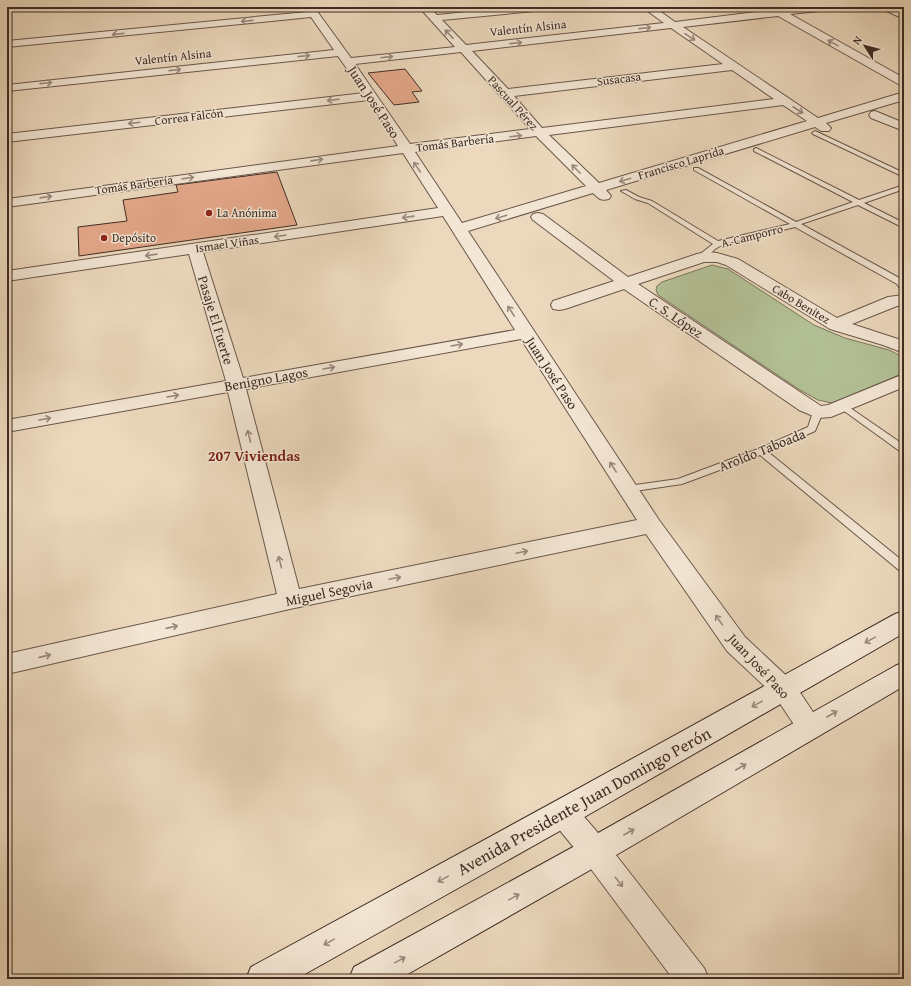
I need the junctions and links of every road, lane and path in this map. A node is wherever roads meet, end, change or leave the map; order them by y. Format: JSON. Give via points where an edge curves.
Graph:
{"nodes":[{"id":1,"x":424,"y":7,"type":"edge"},
{"id":2,"x":545,"y":7,"type":"edge"},
{"id":3,"x":647,"y":7,"type":"edge"},
{"id":4,"x":770,"y":7,"type":"edge"},
{"id":5,"x":830,"y":7,"type":"edge"},
{"id":6,"x":885,"y":7,"type":"edge"},
{"id":7,"x":311,"y":11,"type":"edge"},
{"id":8,"x":780,"y":13,"type":"junction"},
{"id":9,"x":904,"y":16,"type":"edge"},
{"id":10,"x":434,"y":18,"type":"junction"},
{"id":11,"x":673,"y":25,"type":"junction"},
{"id":12,"x":7,"y":44,"type":"edge"},
{"id":13,"x":463,"y":48,"type":"junction"},
{"id":14,"x":344,"y":57,"type":"junction"},
{"id":15,"x":733,"y":66,"type":"junction"},
{"id":16,"x":904,"y":83,"type":"edge"},
{"id":17,"x":7,"y":88,"type":"edge"},
{"id":18,"x":505,"y":93,"type":"junction"},
{"id":19,"x":372,"y":96,"type":"junction"},
{"id":20,"x":904,"y":96,"type":"edge"},
{"id":21,"x":785,"y":101,"type":"junction"},
{"id":22,"x":904,"y":106,"type":"edge"},
{"id":23,"x":875,"y":115,"type":"junction"},
{"id":24,"x":904,"y":127,"type":"edge"},
{"id":25,"x":820,"y":128,"type":"junction"},
{"id":26,"x":540,"y":133,"type":"junction"},
{"id":27,"x":7,"y":138,"type":"edge"},
{"id":28,"x":405,"y":149,"type":"junction"},
{"id":29,"x":756,"y":150,"type":"junction"},
{"id":30,"x":696,"y":169,"type":"junction"},
{"id":31,"x":904,"y":175,"type":"edge"},
{"id":32,"x":904,"y":187,"type":"edge"},
{"id":33,"x":624,"y":191,"type":"junction"},
{"id":34,"x":600,"y":193,"type":"junction"},
{"id":35,"x":7,"y":203,"type":"edge"},
{"id":36,"x":859,"y":203,"type":"junction"},
{"id":37,"x":447,"y":211,"type":"junction"},
{"id":38,"x":538,"y":217,"type":"junction"},
{"id":39,"x":795,"y":225,"type":"junction"},
{"id":40,"x":904,"y":226,"type":"edge"},
{"id":41,"x":462,"y":234,"type":"junction"},
{"id":42,"x":718,"y":244,"type":"junction"},
{"id":43,"x":195,"y":249,"type":"junction"},
{"id":44,"x":702,"y":257,"type":"junction"},
{"id":45,"x":7,"y":276,"type":"edge"},
{"id":46,"x":626,"y":283,"type":"junction"},
{"id":47,"x":904,"y":288,"type":"edge"},
{"id":48,"x":904,"y":300,"type":"edge"},
{"id":49,"x":559,"y":305,"type":"dead end"},
{"id":50,"x":836,"y":325,"type":"junction"},
{"id":51,"x":525,"y":332,"type":"junction"},
{"id":52,"x":904,"y":348,"type":"edge"},
{"id":53,"x":904,"y":380,"type":"edge"},
{"id":54,"x":236,"y":385,"type":"junction"},
{"id":55,"x":843,"y":406,"type":"junction"},
{"id":56,"x":818,"y":412,"type":"junction"},
{"id":57,"x":7,"y":426,"type":"edge"},
{"id":58,"x":904,"y":450,"type":"edge"},
{"id":59,"x":761,"y":451,"type":"junction"},
{"id":60,"x":628,"y":489,"type":"junction"},
{"id":61,"x":652,"y":525,"type":"junction"},
{"id":62,"x":904,"y":568,"type":"edge"},
{"id":63,"x":290,"y":600,"type":"junction"},
{"id":64,"x":904,"y":621,"type":"edge"},
{"id":65,"x":7,"y":664,"type":"edge"},
{"id":66,"x":904,"y":673,"type":"edge"},
{"id":67,"x":784,"y":689,"type":"junction"},
{"id":68,"x":810,"y":727,"type":"junction"},
{"id":69,"x":563,"y":813,"type":"junction"},
{"id":70,"x":595,"y":851,"type":"junction"},
{"id":71,"x":263,"y":979,"type":"edge"},
{"id":72,"x":366,"y":979,"type":"edge"},
{"id":73,"x":693,"y":979,"type":"edge"}],
"edges":[{"from":1,"to":10,"type":"street","name":"Pascual Pérez"},
{"from":2,"to":10,"type":"street"},
{"from":3,"to":11,"type":"street"},
{"from":4,"to":8,"type":"street"},
{"from":5,"to":8,"type":"street","name":"Valentín Alsina"},
{"from":6,"to":9,"type":"street"},
{"from":7,"to":12,"type":"street","one_way":true},
{"from":7,"to":14,"type":"street","name":"Juan José Paso"},
{"from":8,"to":11,"type":"street","name":"Valentín Alsina"},
{"from":16,"to":8,"type":"street","one_way":true},
{"from":13,"to":10,"type":"street","name":"Pascual Pérez","one_way":true},
{"from":13,"to":11,"type":"street","name":"Valentín Alsina","one_way":true},
{"from":11,"to":15,"type":"street","one_way":true},
{"from":14,"to":13,"type":"street","name":"Valentín Alsina","one_way":true},
{"from":13,"to":18,"type":"street","name":"Pascual Pérez"},
{"from":17,"to":14,"type":"street","name":"Valentín Alsina","one_way":true},
{"from":14,"to":19,"type":"street","name":"Juan José Paso"},
{"from":15,"to":18,"type":"street","name":"Susacasa"},
{"from":15,"to":21,"type":"street"},
{"from":18,"to":26,"type":"street","name":"Pascual Pérez"},
{"from":19,"to":27,"type":"street","name":"Correa Falcón","one_way":true},
{"from":19,"to":28,"type":"street","name":"Juan José Paso"},
{"from":20,"to":25,"type":"street","name":"Francisco Laprida"},
{"from":21,"to":25,"type":"street","one_way":true},
{"from":21,"to":26,"type":"street","name":"Tomás Barbería"},
{"from":22,"to":23,"type":"street","name":"Francisco Laprida"},
{"from":23,"to":24,"type":"street"},
{"from":23,"to":25,"type":"street","name":"Francisco Laprida"},
{"from":25,"to":29,"type":"street","name":"Francisco Laprida"},
{"from":25,"to":31,"type":"lane"},
{"from":25,"to":34,"type":"street","name":"Francisco Laprida","one_way":true},
{"from":28,"to":26,"type":"street","name":"Tomás Barbería","one_way":true},
{"from":34,"to":26,"type":"street","name":"Pascual Pérez","one_way":true},
{"from":35,"to":28,"type":"street","name":"Tomás Barbería","one_way":true},
{"from":37,"to":28,"type":"street","name":"Juan José Paso","one_way":true},
{"from":29,"to":30,"type":"street","name":"Francisco Laprida"},
{"from":29,"to":36,"type":"lane"},
{"from":30,"to":33,"type":"street","name":"Francisco Laprida"},
{"from":30,"to":39,"type":"lane"},
{"from":32,"to":36,"type":"lane","name":"A. Camporro"},
{"from":33,"to":34,"type":"street","name":"Francisco Laprida"},
{"from":33,"to":42,"type":"lane","via":[[650,202]]},
{"from":34,"to":38,"type":"street","name":"Francisco Laprida"},
{"from":34,"to":41,"type":"street","name":"Francisco Laprida","one_way":true},
{"from":36,"to":39,"type":"lane","name":"A. Camporro"},
{"from":36,"to":40,"type":"lane"},
{"from":37,"to":41,"type":"street","name":"Juan José Paso"},
{"from":37,"to":43,"type":"street","name":"Ismael Viñas","one_way":true},
{"from":38,"to":41,"type":"street","name":"Francisco Laprida"},
{"from":38,"to":46,"type":"street","name":"C. S. López"},
{"from":39,"to":42,"type":"lane","name":"A. Camporro"},
{"from":39,"to":47,"type":"lane","via":[[900,282]]},
{"from":51,"to":41,"type":"street","name":"Juan José Paso","one_way":true},
{"from":42,"to":44,"type":"lane","name":"A. Camporro"},
{"from":43,"to":45,"type":"street","name":"Ismael Viñas","one_way":true},
{"from":43,"to":54,"type":"street","name":"Pasaje El Fuerte"},
{"from":44,"to":46,"type":"street","name":"A. Camporro"},
{"from":44,"to":50,"type":"street","name":"Cabo Benitez","via":[[721,258],[732,262]]},
{"from":46,"to":49,"type":"street","name":"A. Camporro"},
{"from":46,"to":56,"type":"street","name":"C. S. López"},
{"from":48,"to":50,"type":"street"},
{"from":50,"to":52,"type":"street","name":"Cabo Benitez"},
{"from":54,"to":51,"type":"street","name":"Benigno Lagos","one_way":true},
{"from":60,"to":51,"type":"street","name":"Juan José Paso","one_way":true},
{"from":53,"to":55,"type":"street","name":"Aroldo Taboada"},
{"from":57,"to":54,"type":"street","name":"Benigno Lagos","one_way":true},
{"from":63,"to":54,"type":"street","name":"Pasaje El Fuerte","one_way":true},
{"from":55,"to":56,"type":"street","name":"Aroldo Taboada","via":[[832,411]]},
{"from":55,"to":58,"type":"lane"},
{"from":56,"to":59,"type":"lane","name":"Aroldo Taboada","via":[[812,429]]},
{"from":59,"to":60,"type":"lane","name":"Aroldo Taboada","via":[[680,482]]},
{"from":59,"to":62,"type":"lane"},
{"from":60,"to":61,"type":"street","name":"Juan José Paso"},
{"from":63,"to":61,"type":"street","name":"Miguel Segovia","one_way":true},
{"from":67,"to":61,"type":"street","name":"Juan José Paso","one_way":true,"via":[[736,644]]},
{"from":65,"to":63,"type":"street","name":"Miguel Segovia","one_way":true},
{"from":64,"to":67,"type":"main road","name":"Avenida Presidente Juan Domingo Perón","one_way":true},
{"from":68,"to":66,"type":"main road","one_way":true},
{"from":67,"to":68,"type":"street","name":"Juan José Paso"},
{"from":67,"to":69,"type":"main road","name":"Avenida Presidente Juan Domingo Perón","one_way":true},
{"from":70,"to":68,"type":"main road","one_way":true},
{"from":69,"to":70,"type":"street"},
{"from":69,"to":71,"type":"main road","name":"Avenida Presidente Juan Domingo Perón","one_way":true},
{"from":72,"to":70,"type":"main road","one_way":true},
{"from":70,"to":73,"type":"street","one_way":true}]}
